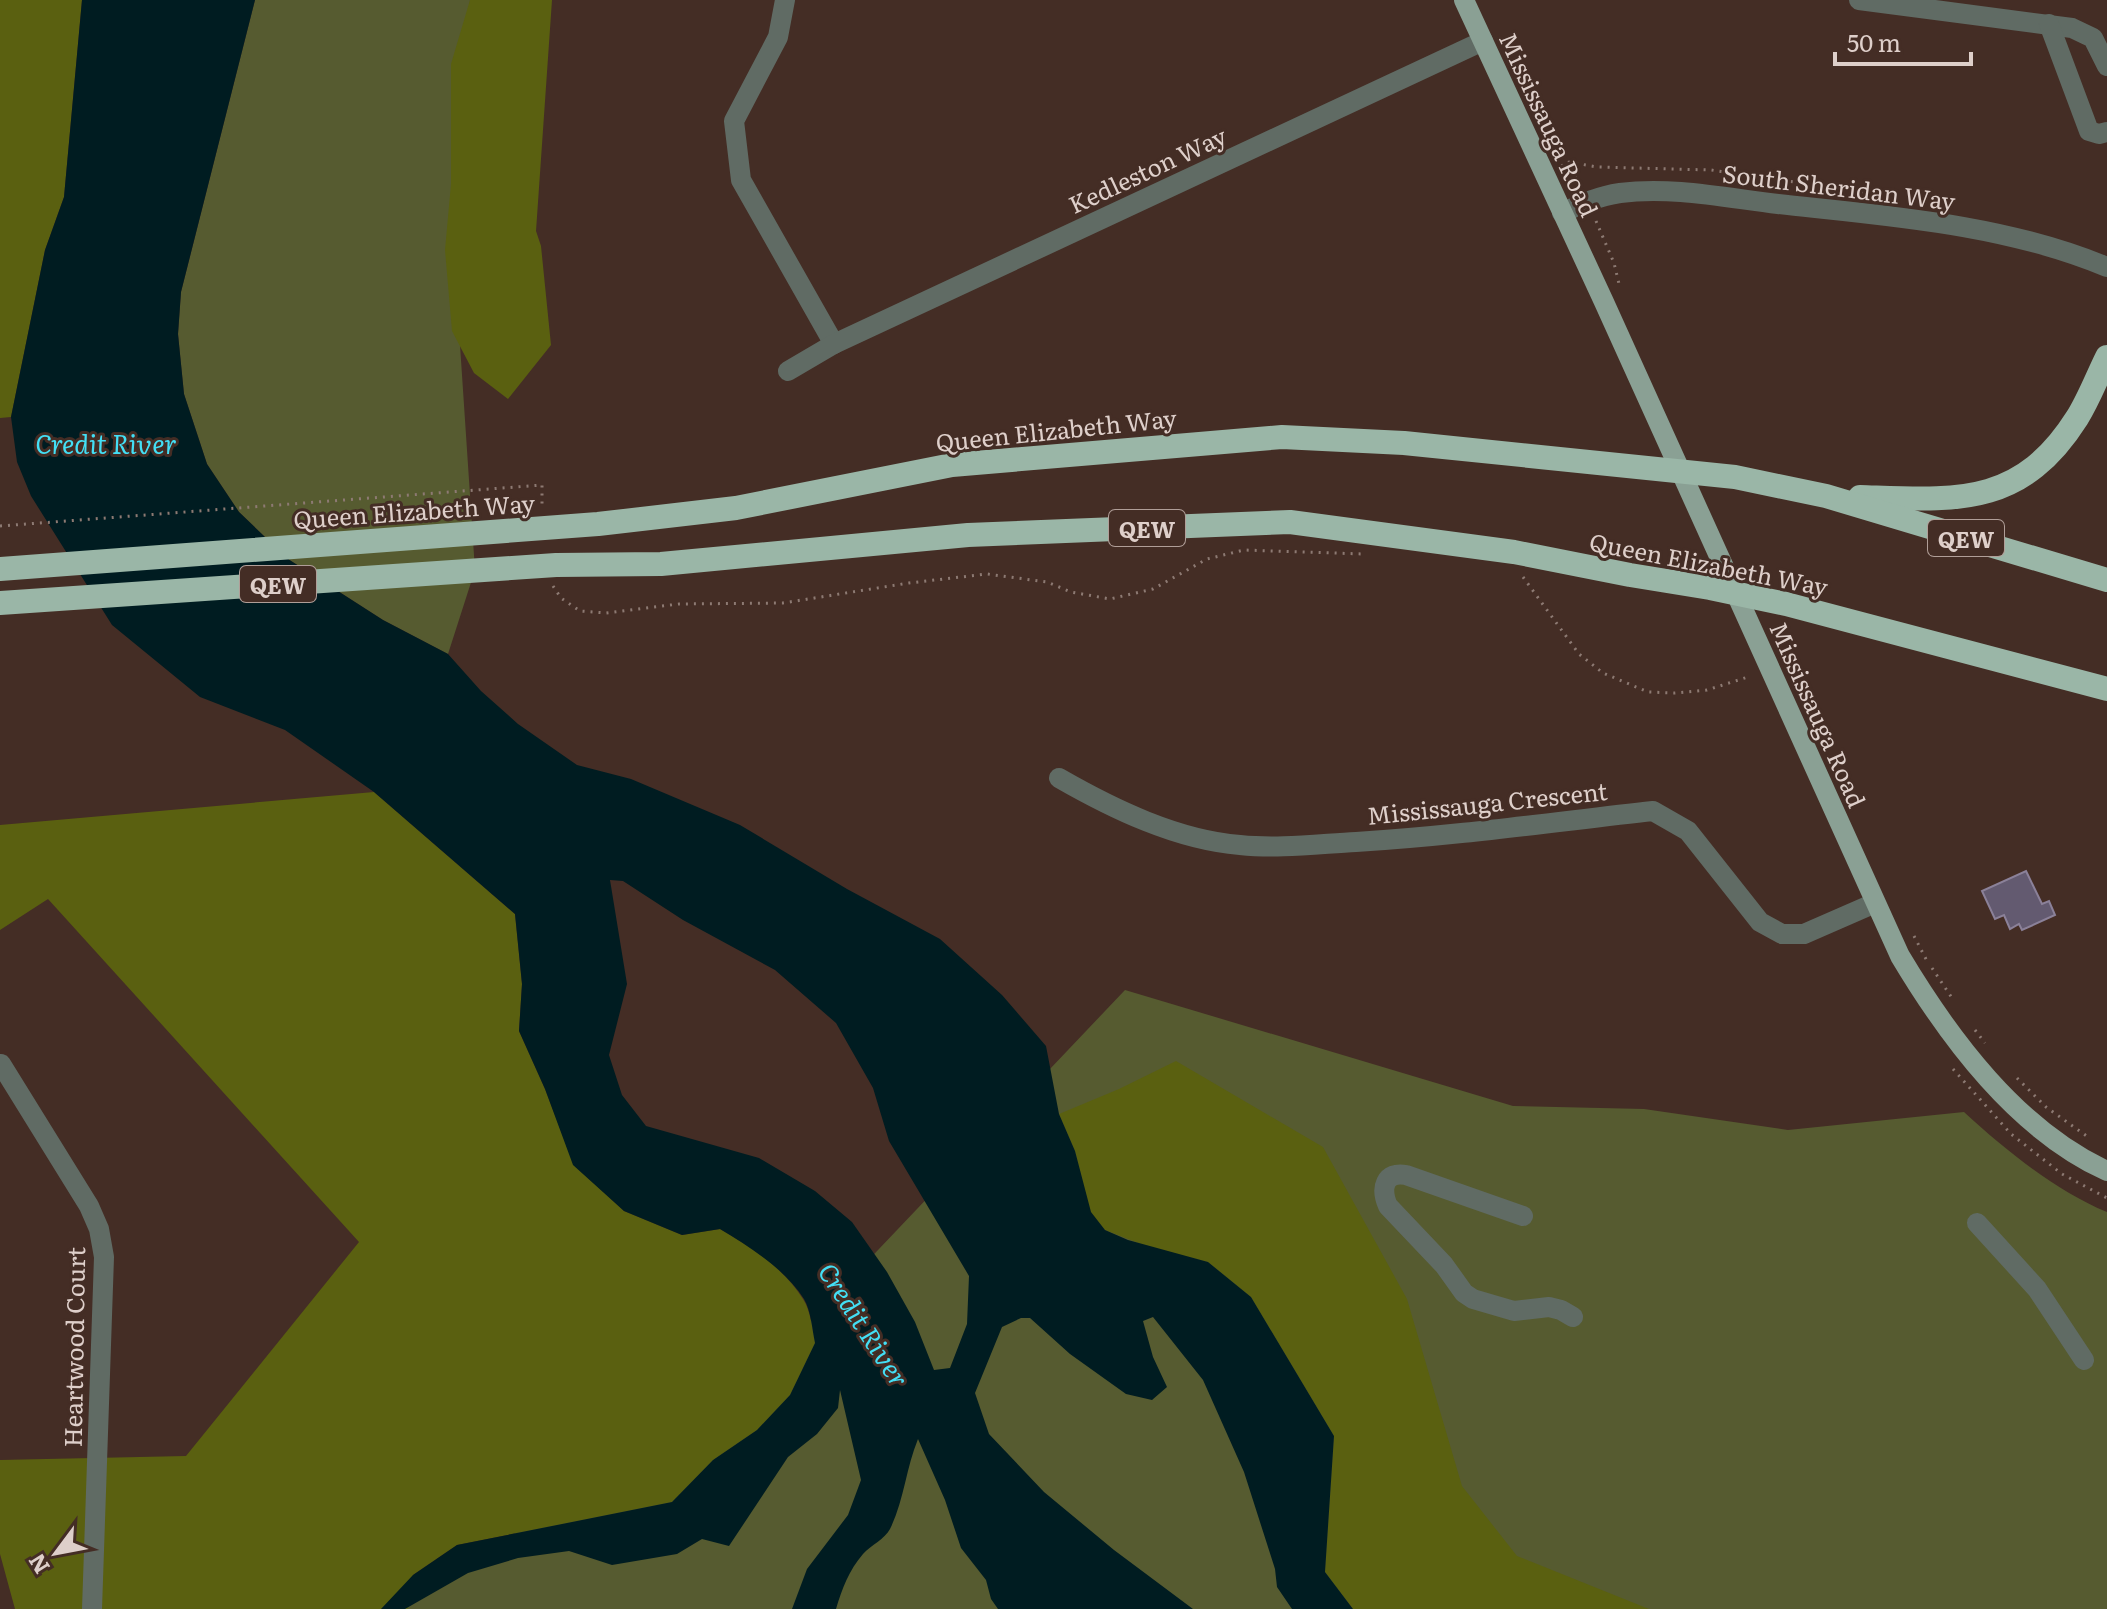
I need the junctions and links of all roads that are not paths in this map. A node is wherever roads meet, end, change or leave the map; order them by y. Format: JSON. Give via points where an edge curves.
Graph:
{"nodes":[{"id":1,"x":785,"y":0,"type":"edge"},
{"id":2,"x":1464,"y":0,"type":"edge"},
{"id":3,"x":1859,"y":0,"type":"edge"},
{"id":4,"x":2049,"y":24,"type":"junction"},
{"id":5,"x":1483,"y":41,"type":"junction"},
{"id":6,"x":2107,"y":66,"type":"edge"},
{"id":7,"x":2107,"y":132,"type":"edge"},
{"id":8,"x":1562,"y":213,"type":"junction"},
{"id":9,"x":2107,"y":267,"type":"edge"},
{"id":10,"x":834,"y":344,"type":"junction"},
{"id":11,"x":2107,"y":357,"type":"edge"},
{"id":12,"x":788,"y":371,"type":"dead end"},
{"id":13,"x":1826,"y":496,"type":"junction"},
{"id":14,"x":0,"y":569,"type":"edge"},
{"id":15,"x":2107,"y":580,"type":"edge"},
{"id":16,"x":0,"y":603,"type":"edge"},
{"id":17,"x":1992,"y":658,"type":"junction"},
{"id":18,"x":2107,"y":689,"type":"edge"},
{"id":19,"x":2107,"y":702,"type":"edge"},
{"id":20,"x":1059,"y":778,"type":"dead end"},
{"id":21,"x":1875,"y":903,"type":"junction"},
{"id":22,"x":1,"y":1064,"type":"edge"},
{"id":23,"x":2107,"y":1171,"type":"edge"},
{"id":24,"x":1523,"y":1216,"type":"dead end"},
{"id":25,"x":1977,"y":1223,"type":"dead end"},
{"id":26,"x":1573,"y":1317,"type":"dead end"},
{"id":27,"x":2084,"y":1360,"type":"dead end"},
{"id":28,"x":92,"y":1609,"type":"edge"}],
"edges":[{"from":1,"to":10,"type":"street","via":[[778,37],[734,121],[741,180]]},
{"from":2,"to":5,"type":"main road","name":"Mississauga Road"},
{"from":3,"to":4,"type":"street"},
{"from":4,"to":6,"type":"street","via":[[2093,38]]},
{"from":4,"to":7,"type":"street","via":[[2089,131]]},
{"from":5,"to":8,"type":"main road","name":"Mississauga Road"},
{"from":5,"to":10,"type":"street","name":"Kedleston Way"},
{"from":8,"to":9,"type":"street","name":"South Sheridan Way","via":[[1618,193],[1696,194],[2005,235]]},
{"from":8,"to":21,"type":"main road","name":"Mississauga Road"},
{"from":10,"to":12,"type":"street","name":"Kedleston Way"},
{"from":11,"to":13,"type":"highway","via":[[2079,415],[2055,449],[2026,475],[1965,497]]},
{"from":13,"to":14,"type":"highway","name":"Queen Elizabeth Way","number":"QEW","via":[[1735,477],[1404,443],[1282,437],[952,465],[736,508]]},
{"from":13,"to":15,"type":"highway","name":"Queen Elizabeth Way","number":"QEW"},
{"from":16,"to":17,"type":"highway","name":"Queen Elizabeth Way","number":"QEW","via":[[553,573],[968,535],[1290,522],[1514,552],[1710,588]]},
{"from":17,"to":18,"type":"highway","name":"Queen Elizabeth Way","number":"QEW"},
{"from":17,"to":19,"type":"highway"},
{"from":20,"to":21,"type":"street","name":"Mississauga Crescent","via":[[1098,801],[1180,833],[1239,845],[1398,840],[1653,811],[1688,831],[1760,922],[1782,934],[1804,934]]},
{"from":21,"to":23,"type":"main road","name":"Mississauga Road","via":[[1900,956],[1959,1045],[2040,1127]]},
{"from":22,"to":28,"type":"street","name":"Heartwood Court","via":[[89,1206],[104,1257]]},
{"from":24,"to":26,"type":"street","via":[[1406,1175],[1397,1173],[1384,1183],[1388,1206],[1464,1293],[1495,1308],[1549,1307]]},
{"from":25,"to":27,"type":"street","via":[[2037,1289]]}]}
